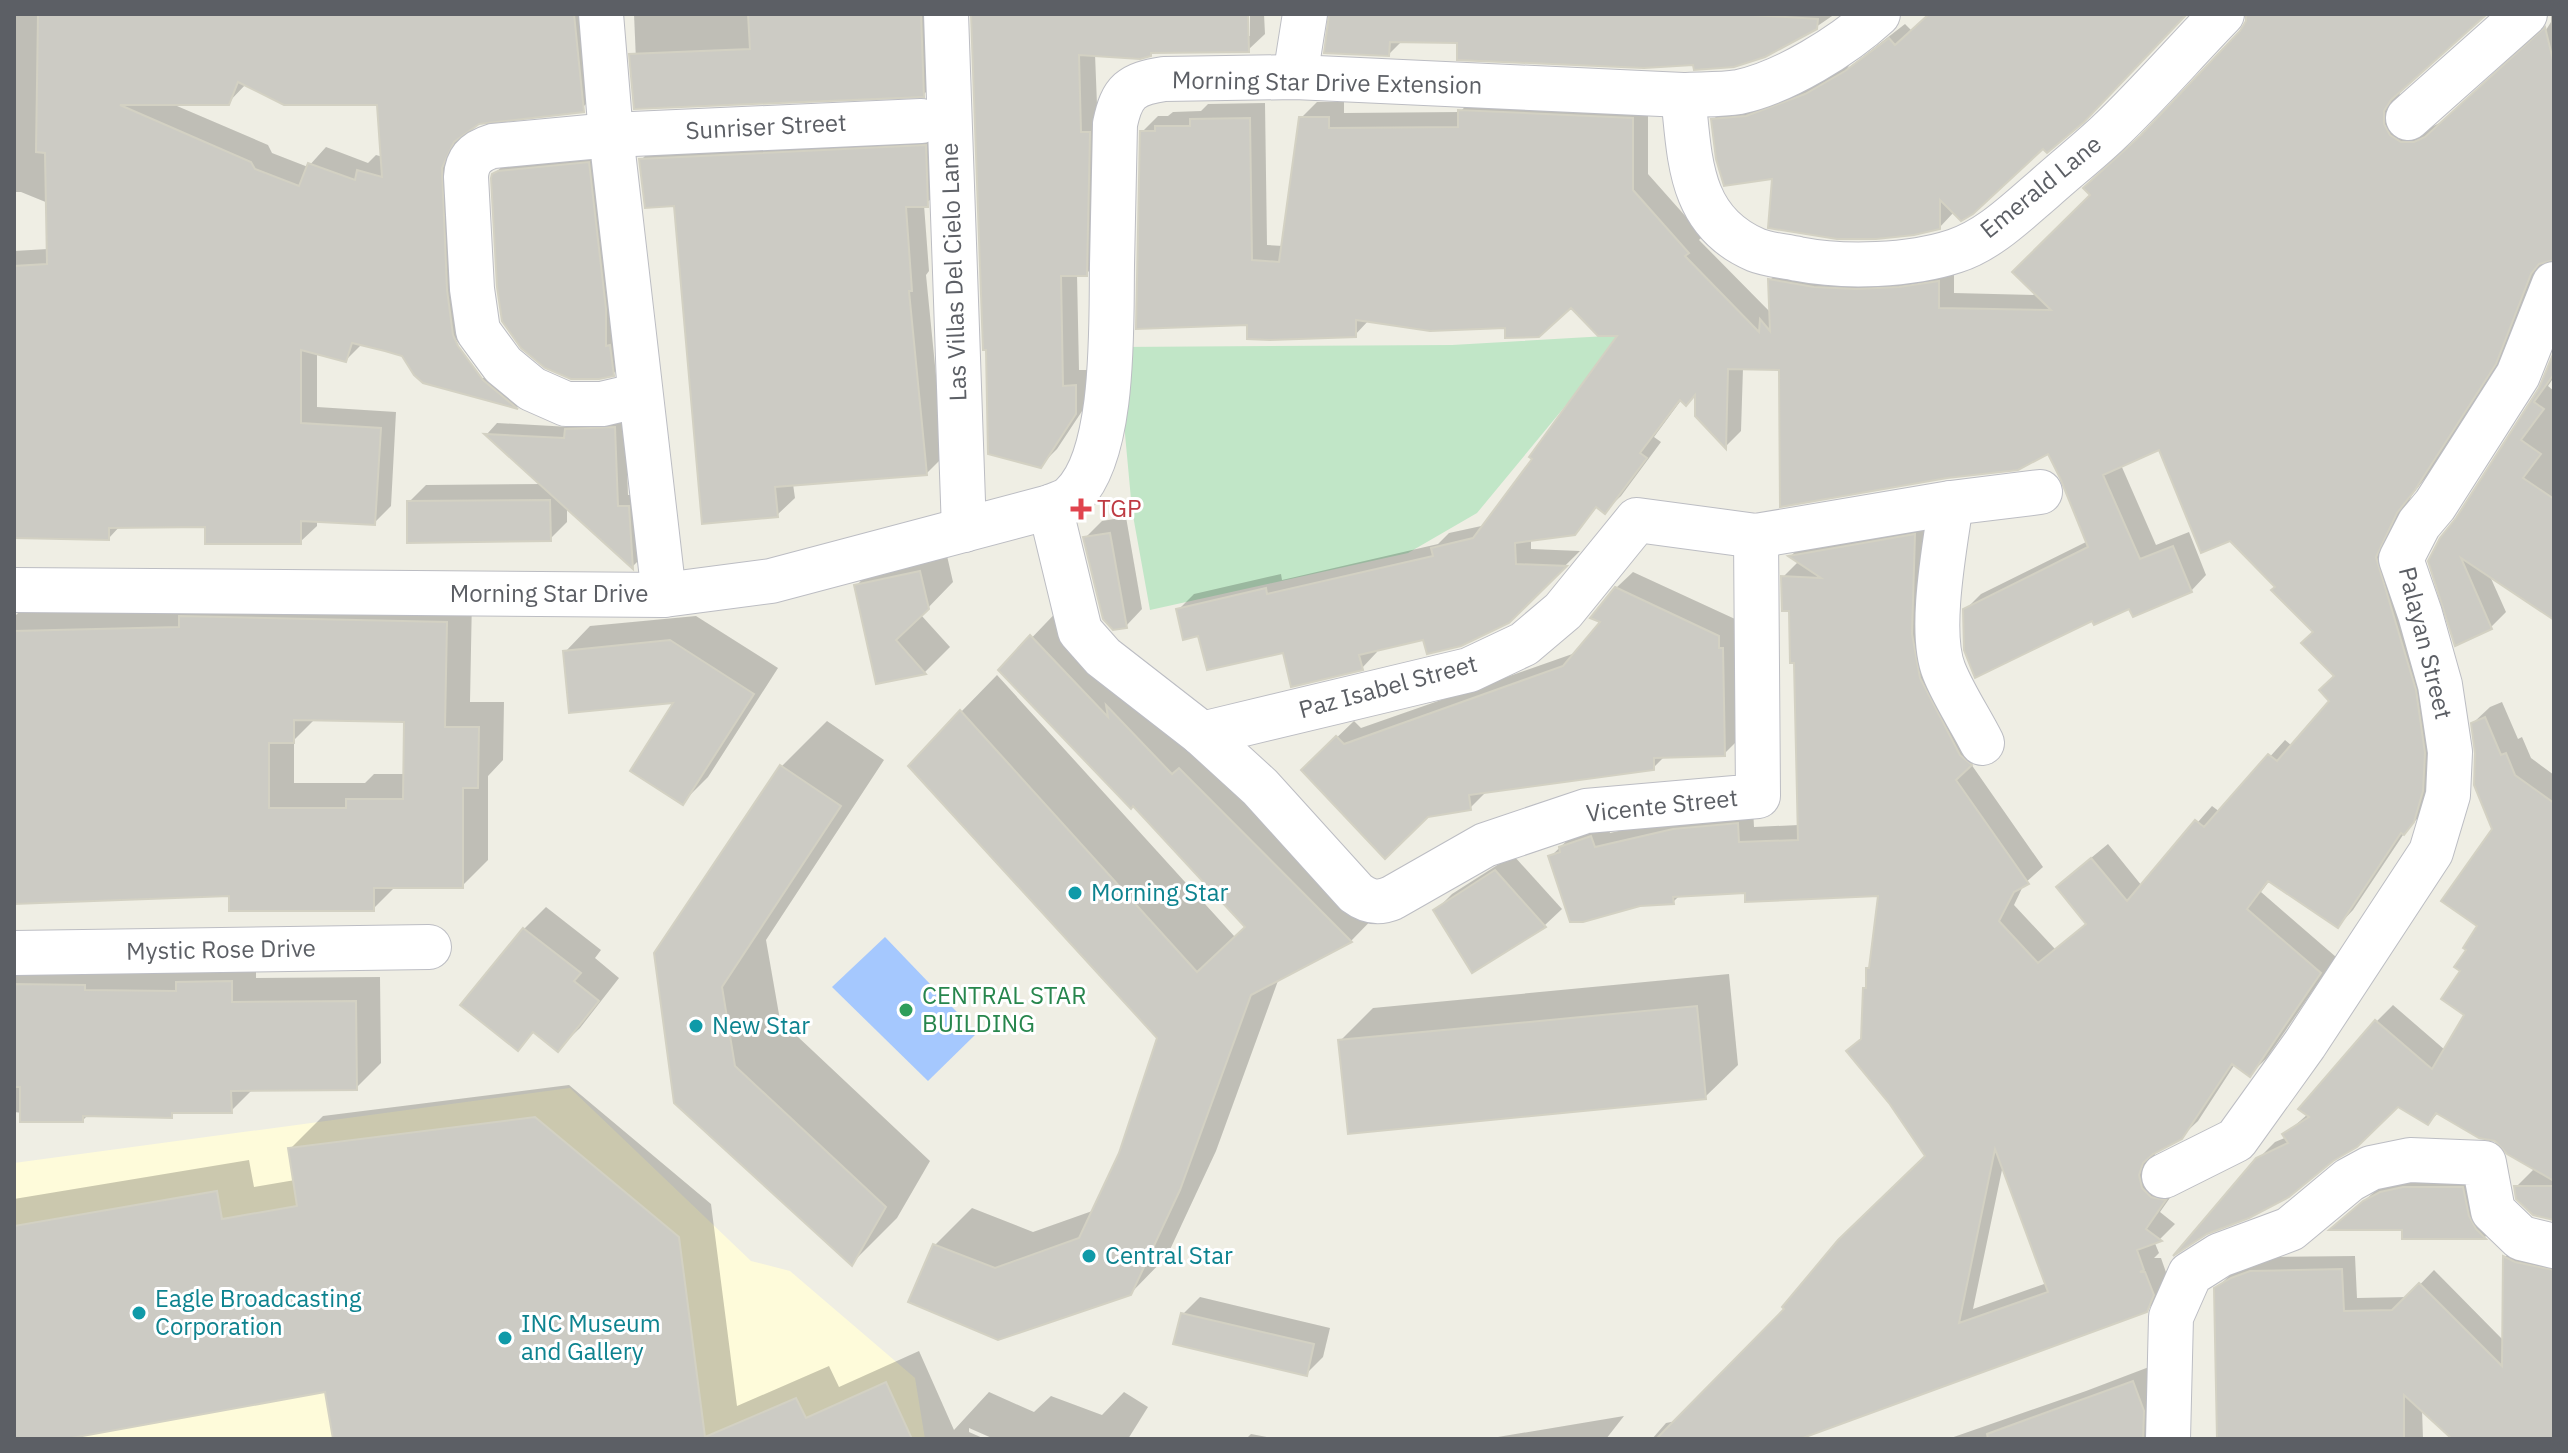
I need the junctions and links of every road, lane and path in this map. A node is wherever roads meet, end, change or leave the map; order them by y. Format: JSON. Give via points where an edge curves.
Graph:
{"nodes":[{"id":1,"x":601,"y":14,"type":"edge"},
{"id":2,"x":946,"y":14,"type":"edge"},
{"id":3,"x":1305,"y":14,"type":"edge"},
{"id":4,"x":1878,"y":14,"type":"edge"},
{"id":5,"x":2222,"y":14,"type":"edge"},
{"id":6,"x":2525,"y":14,"type":"edge"},
{"id":7,"x":1295,"y":77,"type":"junction"},
{"id":8,"x":1683,"y":95,"type":"junction"},
{"id":9,"x":2408,"y":118,"type":"dead end"},
{"id":10,"x":921,"y":121,"type":"dead end"},
{"id":11,"x":611,"y":135,"type":"junction"},
{"id":12,"x":2554,"y":284,"type":"edge"},
{"id":13,"x":640,"y":395,"type":"junction"},
{"id":14,"x":2040,"y":492,"type":"dead end"},
{"id":15,"x":1061,"y":502,"type":"junction"},
{"id":16,"x":1951,"y":503,"type":"junction"},
{"id":17,"x":964,"y":530,"type":"junction"},
{"id":18,"x":1756,"y":536,"type":"junction"},
{"id":19,"x":14,"y":590,"type":"edge"},
{"id":20,"x":664,"y":595,"type":"junction"},
{"id":21,"x":1202,"y":734,"type":"junction"},
{"id":22,"x":1982,"y":743,"type":"dead end"},
{"id":23,"x":429,"y":947,"type":"dead end"},
{"id":24,"x":14,"y":953,"type":"edge"},
{"id":25,"x":2164,"y":1176,"type":"dead end"},
{"id":26,"x":2554,"y":1246,"type":"edge"},
{"id":27,"x":2168,"y":1439,"type":"edge"}],
"edges":[{"from":1,"to":11,"type":"street"},
{"from":2,"to":17,"type":"street","name":"Las Villas Del Cielo Lane"},
{"from":3,"to":7,"type":"street"},
{"from":4,"to":8,"type":"street","name":"Morning Star Drive Extension","via":[[1776,80],[1737,92]]},
{"from":5,"to":8,"type":"street","name":"Emerald Lane","via":[[2109,133],[2002,225],[1956,251],[1911,261],[1810,261],[1756,250],[1724,229],[1698,193]]},
{"from":6,"to":9,"type":"street"},
{"from":7,"to":8,"type":"street","name":"Morning Star Drive Extension"},
{"from":7,"to":15,"type":"street","name":"Morning Star Drive Extension","via":[[1154,80],[1128,90],[1119,105],[1106,406],[1085,478]]},
{"from":10,"to":11,"type":"street","name":"Sunriser Street"},
{"from":11,"to":13,"type":"street"},
{"from":11,"to":13,"type":"street","name":"Sunriser Street","via":[[493,146],[473,156],[466,177],[472,289],[478,331],[503,365],[532,389],[566,404],[602,404]]},
{"from":12,"to":25,"type":"street","name":"Palayan Street","via":[[2518,375],[2401,559],[2440,685],[2450,752],[2448,795],[2431,852],[2236,1140]]},
{"from":13,"to":20,"type":"street"},
{"from":14,"to":16,"type":"street","name":"Paz Isabel Street"},
{"from":15,"to":17,"type":"street","name":"Morning Star Drive"},
{"from":15,"to":21,"type":"street","via":[[1080,631],[1103,657]]},
{"from":16,"to":18,"type":"street","name":"Paz Isabel Street"},
{"from":16,"to":22,"type":"street","via":[[1937,642],[1943,669]]},
{"from":17,"to":20,"type":"street","name":"Morning Star Drive","via":[[771,581]]},
{"from":18,"to":21,"type":"street","name":"Paz Isabel Street","via":[[1637,520],[1563,611],[1524,644],[1469,670]]},
{"from":18,"to":21,"type":"street","name":"Vicente Street","via":[[1758,796],[1586,811],[1485,845],[1392,898],[1373,902],[1356,893],[1260,787]]},
{"from":19,"to":20,"type":"street","name":"Morning Star Drive"},
{"from":23,"to":24,"type":"street","name":"Mystic Rose Drive"},
{"from":26,"to":27,"type":"street","via":[[2521,1238],[2493,1211],[2484,1163],[2410,1160],[2371,1168],[2290,1229],[2220,1255],[2190,1274],[2171,1317]]}]}
